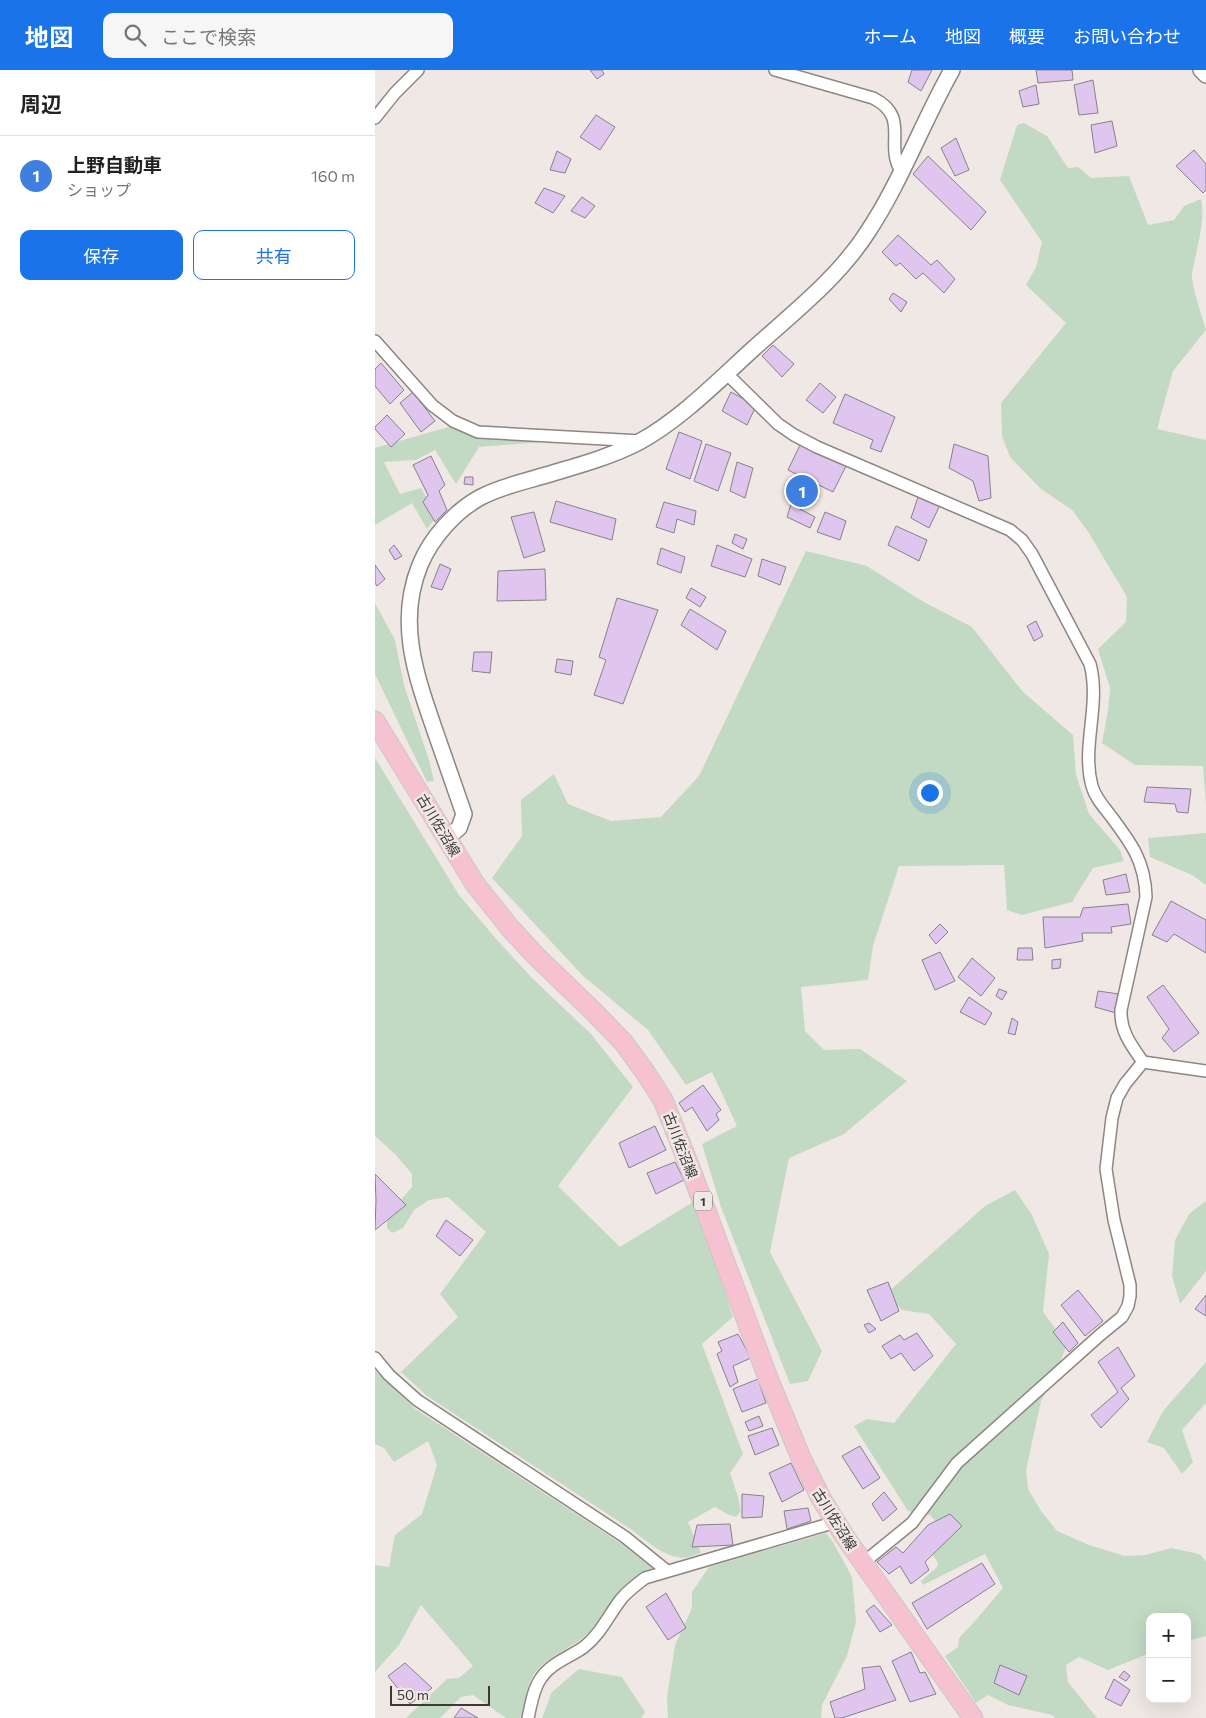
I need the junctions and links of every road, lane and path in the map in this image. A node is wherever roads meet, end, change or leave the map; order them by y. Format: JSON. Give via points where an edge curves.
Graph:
{"nodes":[{"id":1,"x":418,"y":70,"type":"edge"},
{"id":2,"x":775,"y":70,"type":"edge"},
{"id":3,"x":952,"y":70,"type":"edge"},
{"id":4,"x":1201,"y":70,"type":"edge"},
{"id":5,"x":1206,"y":74,"type":"edge"},
{"id":6,"x":375,"y":118,"type":"edge"},
{"id":7,"x":901,"y":171,"type":"junction"},
{"id":8,"x":375,"y":340,"type":"edge"},
{"id":9,"x":727,"y":373,"type":"junction"},
{"id":10,"x":641,"y":441,"type":"junction"},
{"id":11,"x":375,"y":721,"type":"edge"},
{"id":12,"x":447,"y":839,"type":"junction"},
{"id":13,"x":1143,"y":1062,"type":"junction"},
{"id":14,"x":1206,"y":1071,"type":"edge"},
{"id":15,"x":375,"y":1358,"type":"edge"},
{"id":16,"x":835,"y":1522,"type":"junction"},
{"id":17,"x":863,"y":1563,"type":"junction"},
{"id":18,"x":667,"y":1571,"type":"junction"},
{"id":19,"x":528,"y":1718,"type":"edge"},
{"id":20,"x":973,"y":1718,"type":"edge"}],
"edges":[{"from":1,"to":6,"type":"street"},
{"from":2,"to":7,"type":"street","via":[[882,102],[895,123],[894,153]]},
{"from":3,"to":7,"type":"street"},
{"from":4,"to":5,"type":"street"},
{"from":7,"to":9,"type":"street","via":[[878,216],[854,252],[823,286]]},
{"from":8,"to":10,"type":"street","via":[[432,405],[453,421],[478,432]]},
{"from":9,"to":10,"type":"street"},
{"from":9,"to":13,"type":"street","via":[[778,424],[794,435],[1010,530],[1032,554],[1090,664],[1095,692],[1088,764],[1092,788],[1133,846],[1143,868],[1146,897],[1121,1010],[1125,1034]]},
{"from":10,"to":12,"type":"street","via":[[612,455],[501,488],[479,498],[446,526],[421,564],[409,606],[412,654],[464,814],[459,828]]},
{"from":11,"to":12,"type":"main road","name":"古川佐沼線","number":"1"},
{"from":12,"to":16,"type":"main road","name":"古川佐沼線","number":"1","via":[[475,884],[510,928],[623,1043],[663,1100],[784,1418]]},
{"from":13,"to":14,"type":"street"},
{"from":13,"to":17,"type":"street","via":[[1117,1098],[1107,1162],[1114,1220],[1130,1285],[1128,1306],[1122,1317],[957,1463],[912,1523]]},
{"from":15,"to":18,"type":"street","via":[[417,1400],[625,1538]]},
{"from":16,"to":17,"type":"main road","name":"古川佐沼線","number":"1"},
{"from":16,"to":18,"type":"street"},
{"from":17,"to":20,"type":"main road","name":"古川佐沼線","number":"1"},
{"from":18,"to":19,"type":"street","via":[[645,1578],[634,1587],[597,1635],[552,1666],[533,1694]]}]}
